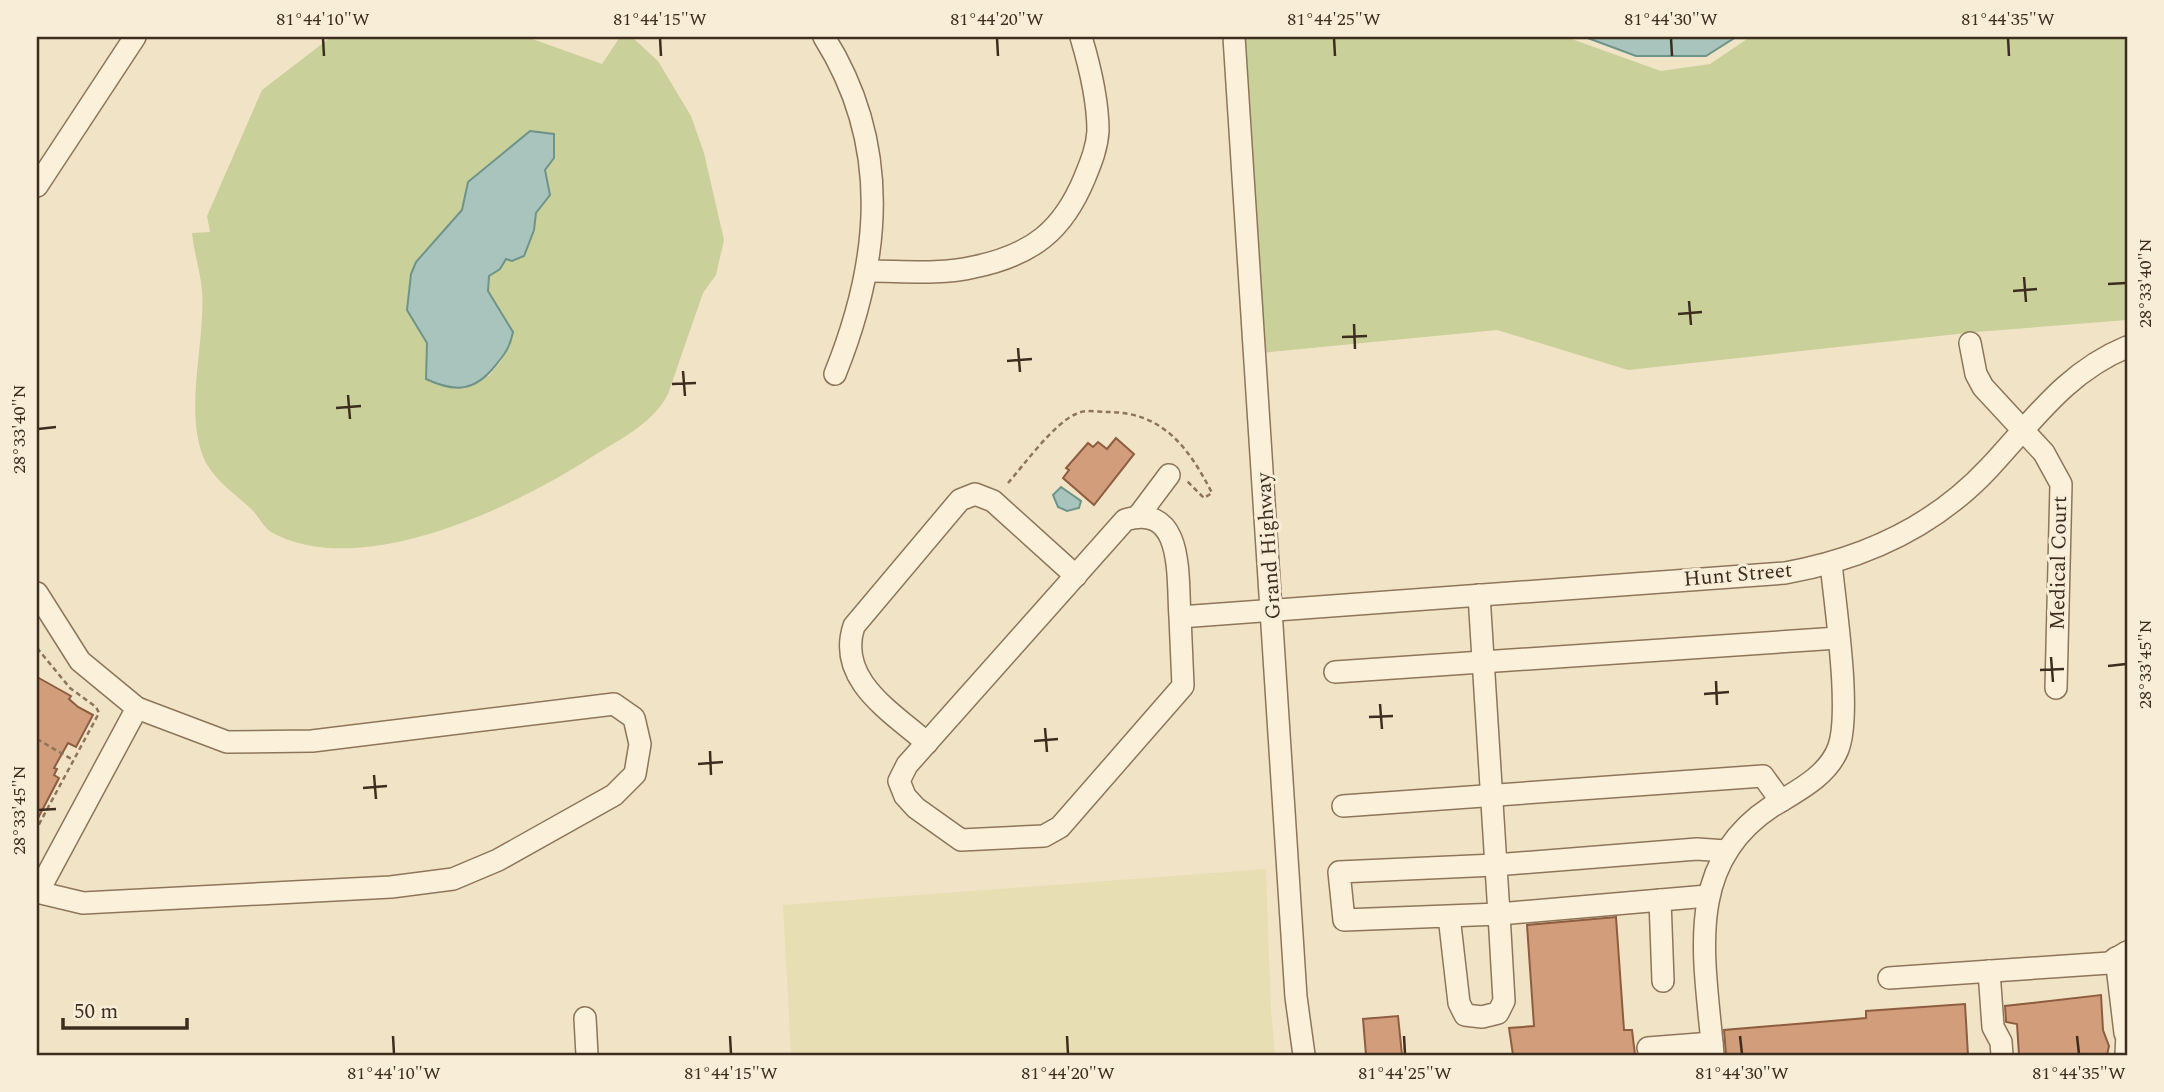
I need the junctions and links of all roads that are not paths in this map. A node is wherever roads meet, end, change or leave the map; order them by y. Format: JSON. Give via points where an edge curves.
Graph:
{"nodes":[{"id":1,"x":135,"y":37,"type":"edge"},
{"id":2,"x":824,"y":37,"type":"edge"},
{"id":3,"x":1081,"y":37,"type":"edge"},
{"id":4,"x":1234,"y":37,"type":"edge"},
{"id":5,"x":37,"y":186,"type":"edge"},
{"id":6,"x":867,"y":271,"type":"junction"},
{"id":7,"x":1970,"y":343,"type":"dead end"},
{"id":8,"x":2127,"y":347,"type":"edge"},
{"id":9,"x":835,"y":374,"type":"dead end"},
{"id":10,"x":2022,"y":429,"type":"junction"},
{"id":11,"x":1175,"y":475,"type":"road end"},
{"id":12,"x":1139,"y":515,"type":"junction"},
{"id":13,"x":1831,"y":563,"type":"junction"},
{"id":14,"x":1076,"y":576,"type":"junction"},
{"id":15,"x":37,"y":593,"type":"edge"},
{"id":16,"x":1479,"y":595,"type":"junction"},
{"id":17,"x":1273,"y":609,"type":"junction"},
{"id":18,"x":1180,"y":617,"type":"junction"},
{"id":19,"x":1838,"y":638,"type":"junction"},
{"id":20,"x":1482,"y":662,"type":"junction"},
{"id":21,"x":1335,"y":672,"type":"dead end"},
{"id":22,"x":2056,"y":688,"type":"dead end"},
{"id":23,"x":136,"y":708,"type":"junction"},
{"id":24,"x":927,"y":743,"type":"junction"},
{"id":25,"x":1491,"y":796,"type":"junction"},
{"id":26,"x":1781,"y":801,"type":"junction"},
{"id":27,"x":1343,"y":806,"type":"dead end"},
{"id":28,"x":1726,"y":851,"type":"junction"},
{"id":29,"x":1495,"y":864,"type":"junction"},
{"id":30,"x":37,"y":892,"type":"edge"},
{"id":31,"x":1707,"y":896,"type":"junction"},
{"id":32,"x":1660,"y":901,"type":"junction"},
{"id":33,"x":1499,"y":914,"type":"junction"},
{"id":34,"x":1449,"y":916,"type":"junction"},
{"id":35,"x":2122,"y":955,"type":"edge"},
{"id":36,"x":1989,"y":971,"type":"junction"},
{"id":37,"x":1889,"y":978,"type":"dead end"},
{"id":38,"x":1663,"y":981,"type":"dead end"},
{"id":39,"x":585,"y":1018,"type":"dead end"},
{"id":40,"x":2126,"y":1033,"type":"edge"},
{"id":41,"x":1648,"y":1048,"type":"dead end"},
{"id":42,"x":1712,"y":1049,"type":"edge"},
{"id":43,"x":587,"y":1055,"type":"edge"},
{"id":44,"x":1304,"y":1055,"type":"edge"},
{"id":45,"x":2003,"y":1055,"type":"edge"},
{"id":46,"x":2126,"y":1055,"type":"edge"}],
"edges":[{"from":1,"to":5,"type":"street"},
{"from":2,"to":6,"type":"street","via":[[851,87],[870,160],[874,198]]},
{"from":3,"to":6,"type":"street","via":[[1097,104],[1098,133],[1095,153],[1065,218],[1024,250],[1000,261],[942,271]]},
{"from":4,"to":17,"type":"street","name":"Grand Highway"},
{"from":6,"to":9,"type":"street","via":[[851,335]]},
{"from":7,"to":10,"type":"street","name":"Medical Court","via":[[1983,387]]},
{"from":8,"to":10,"type":"street","name":"Hunt Street","via":[[2074,377]]},
{"from":10,"to":13,"type":"street","name":"Hunt Street","via":[[1970,487],[1933,517],[1873,549]]},
{"from":10,"to":22,"type":"street","name":"Medical Court","via":[[2052,463],[2061,484]]},
{"from":11,"to":12,"type":"street"},
{"from":12,"to":14,"type":"street","via":[[1125,520]]},
{"from":12,"to":18,"type":"street","via":[[1154,517],[1174,544]]},
{"from":13,"to":16,"type":"street","name":"Hunt Street","via":[[1785,573]]},
{"from":13,"to":19,"type":"street"},
{"from":14,"to":24,"type":"street"},
{"from":14,"to":24,"type":"street","via":[[993,501],[975,494],[960,500],[854,626],[850,639],[859,681]]},
{"from":15,"to":23,"type":"street","via":[[80,661]]},
{"from":16,"to":17,"type":"street","name":"Hunt Street"},
{"from":16,"to":20,"type":"street"},
{"from":17,"to":18,"type":"street","name":"Hunt Street"},
{"from":17,"to":44,"type":"street","name":"Grand Highway","via":[[1296,997]]},
{"from":18,"to":24,"type":"street","via":[[1183,686],[1060,827],[1044,836],[969,842],[953,837],[916,808],[899,781]]},
{"from":19,"to":20,"type":"street"},
{"from":19,"to":26,"type":"street","via":[[1844,723],[1838,751],[1819,775]]},
{"from":20,"to":21,"type":"street"},
{"from":20,"to":25,"type":"street"},
{"from":23,"to":30,"type":"street"},
{"from":23,"to":30,"type":"street","via":[[227,742],[312,741],[614,704],[634,718],[640,744],[635,774],[614,795],[498,860],[453,879],[391,887],[83,903]]},
{"from":25,"to":26,"type":"street","via":[[1763,776]]},
{"from":25,"to":27,"type":"street"},
{"from":25,"to":29,"type":"street"},
{"from":26,"to":28,"type":"street","via":[[1746,826]]},
{"from":28,"to":29,"type":"street","via":[[1697,849]]},
{"from":28,"to":31,"type":"street"},
{"from":29,"to":33,"type":"street"},
{"from":29,"to":34,"type":"street","via":[[1339,872],[1344,920]]},
{"from":31,"to":32,"type":"street"},
{"from":31,"to":42,"type":"street","via":[[1704,933]]},
{"from":32,"to":33,"type":"street"},
{"from":32,"to":38,"type":"street"},
{"from":33,"to":34,"type":"street"},
{"from":33,"to":34,"type":"street","via":[[1504,1001],[1499,1013],[1482,1017],[1465,1015],[1459,1003]]},
{"from":35,"to":36,"type":"street","via":[[2109,963]]},
{"from":35,"to":40,"type":"street"},
{"from":36,"to":37,"type":"street"},
{"from":36,"to":45,"type":"street","via":[[1993,1027]]},
{"from":39,"to":43,"type":"street"},
{"from":40,"to":46,"type":"street"},
{"from":41,"to":42,"type":"street"}]}
